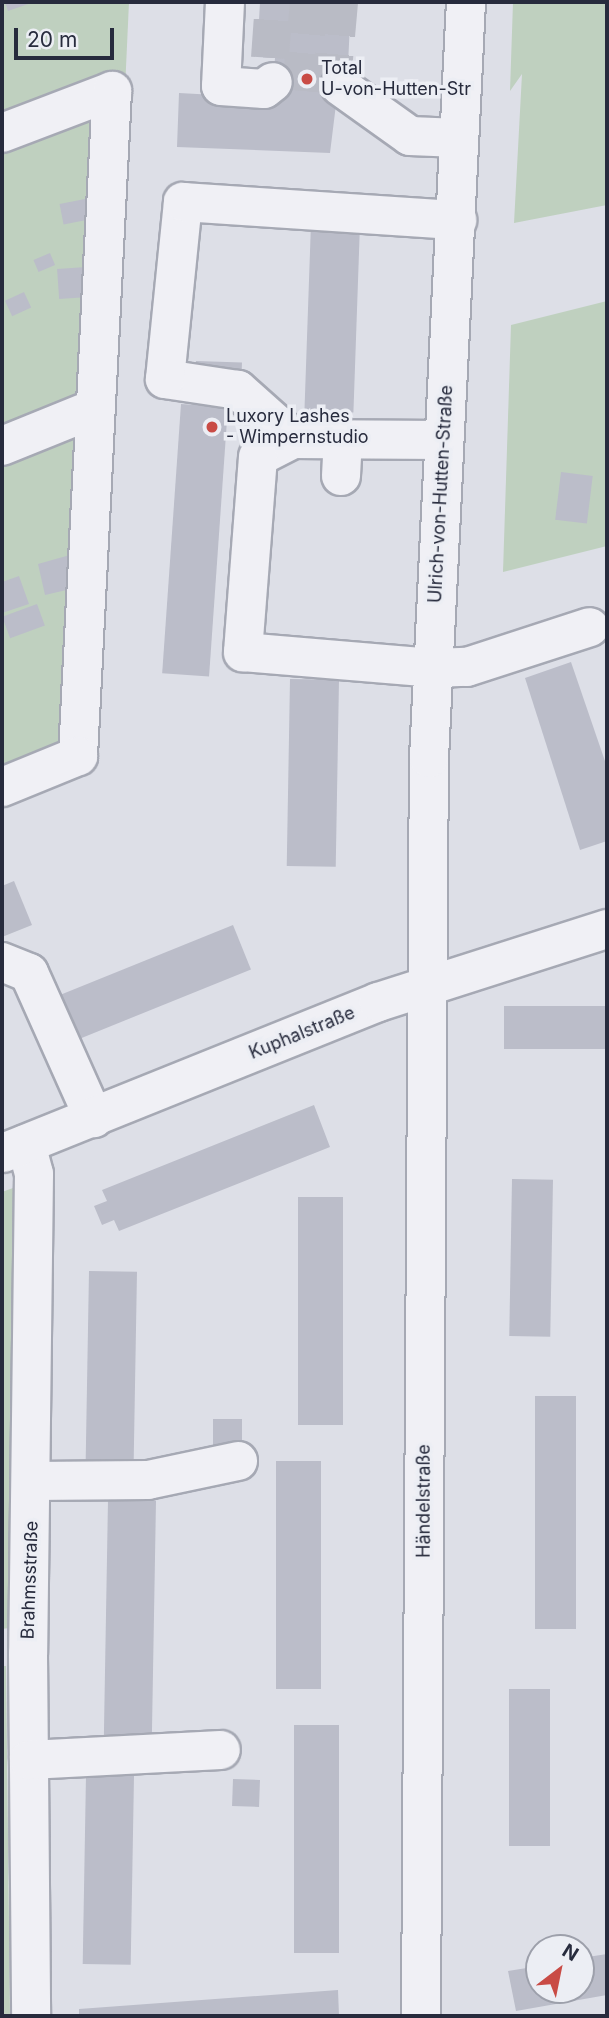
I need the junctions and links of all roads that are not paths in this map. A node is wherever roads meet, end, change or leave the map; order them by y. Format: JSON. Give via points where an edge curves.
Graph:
{"nodes":[{"id":1,"x":225,"y":2,"type":"edge"},
{"id":2,"x":466,"y":2,"type":"edge"},
{"id":3,"x":269,"y":76,"type":"dead end"},
{"id":4,"x":340,"y":86,"type":"dead end"},
{"id":5,"x":2,"y":133,"type":"edge"},
{"id":6,"x":459,"y":138,"type":"junction"},
{"id":7,"x":457,"y":220,"type":"junction"},
{"id":8,"x":96,"y":408,"type":"junction"},
{"id":9,"x":343,"y":438,"type":"junction"},
{"id":10,"x":293,"y":439,"type":"junction"},
{"id":11,"x":443,"y":440,"type":"junction"},
{"id":12,"x":2,"y":446,"type":"edge"},
{"id":13,"x":341,"y":476,"type":"dead end"},
{"id":14,"x":590,"y":627,"type":"dead end"},
{"id":15,"x":432,"y":668,"type":"junction"},
{"id":16,"x":2,"y":788,"type":"edge"},
{"id":17,"x":607,"y":929,"type":"edge"},
{"id":18,"x":2,"y":962,"type":"edge"},
{"id":19,"x":430,"y":986,"type":"junction"},
{"id":20,"x":94,"y":1118,"type":"junction"},
{"id":21,"x":14,"y":1149,"type":"edge"},
{"id":22,"x":239,"y":1461,"type":"dead end"},
{"id":23,"x":33,"y":1481,"type":"junction"},
{"id":24,"x":15,"y":1655,"type":"edge"},
{"id":25,"x":221,"y":1750,"type":"dead end"},
{"id":26,"x":29,"y":1760,"type":"junction"},
{"id":27,"x":31,"y":2016,"type":"edge"},
{"id":28,"x":421,"y":2016,"type":"edge"}],
"edges":[{"from":1,"to":3,"type":"street","via":[[221,86]]},
{"from":2,"to":6,"type":"street","name":"Ulrich-von-Hutten-Straße"},
{"from":4,"to":6,"type":"street","via":[[410,136]]},
{"from":5,"to":8,"type":"street","via":[[112,91]]},
{"from":6,"to":7,"type":"street","name":"Ulrich-von-Hutten-Straße"},
{"from":7,"to":10,"type":"street","via":[[183,202],[165,379],[238,390]]},
{"from":7,"to":11,"type":"street","name":"Ulrich-von-Hutten-Straße"},
{"from":8,"to":12,"type":"street"},
{"from":8,"to":16,"type":"street","via":[[78,756]]},
{"from":9,"to":10,"type":"street"},
{"from":9,"to":11,"type":"street"},
{"from":9,"to":13,"type":"street"},
{"from":10,"to":15,"type":"street","via":[[258,457],[243,652]]},
{"from":11,"to":15,"type":"street","name":"Ulrich-von-Hutten-Straße"},
{"from":14,"to":15,"type":"street","via":[[490,661]]},
{"from":15,"to":19,"type":"street","name":"Ulrich-von-Hutten-Straße"},
{"from":17,"to":19,"type":"street","name":"Kuphalstraße"},
{"from":18,"to":20,"type":"street","via":[[29,973]]},
{"from":19,"to":20,"type":"street","name":"Kuphalstraße","via":[[378,1002]]},
{"from":19,"to":28,"type":"street","name":"Händelstraße"},
{"from":20,"to":21,"type":"street","name":"Kuphalstraße"},
{"from":21,"to":23,"type":"street","name":"Brahmsstraße","via":[[34,1174]]},
{"from":22,"to":23,"type":"street","via":[[148,1480]]},
{"from":23,"to":24,"type":"street","name":"Brahmsstraße"},
{"from":24,"to":26,"type":"street","name":"Brahmsstraße"},
{"from":25,"to":26,"type":"street"},
{"from":26,"to":27,"type":"street","name":"Brahmsstraße"}]}
